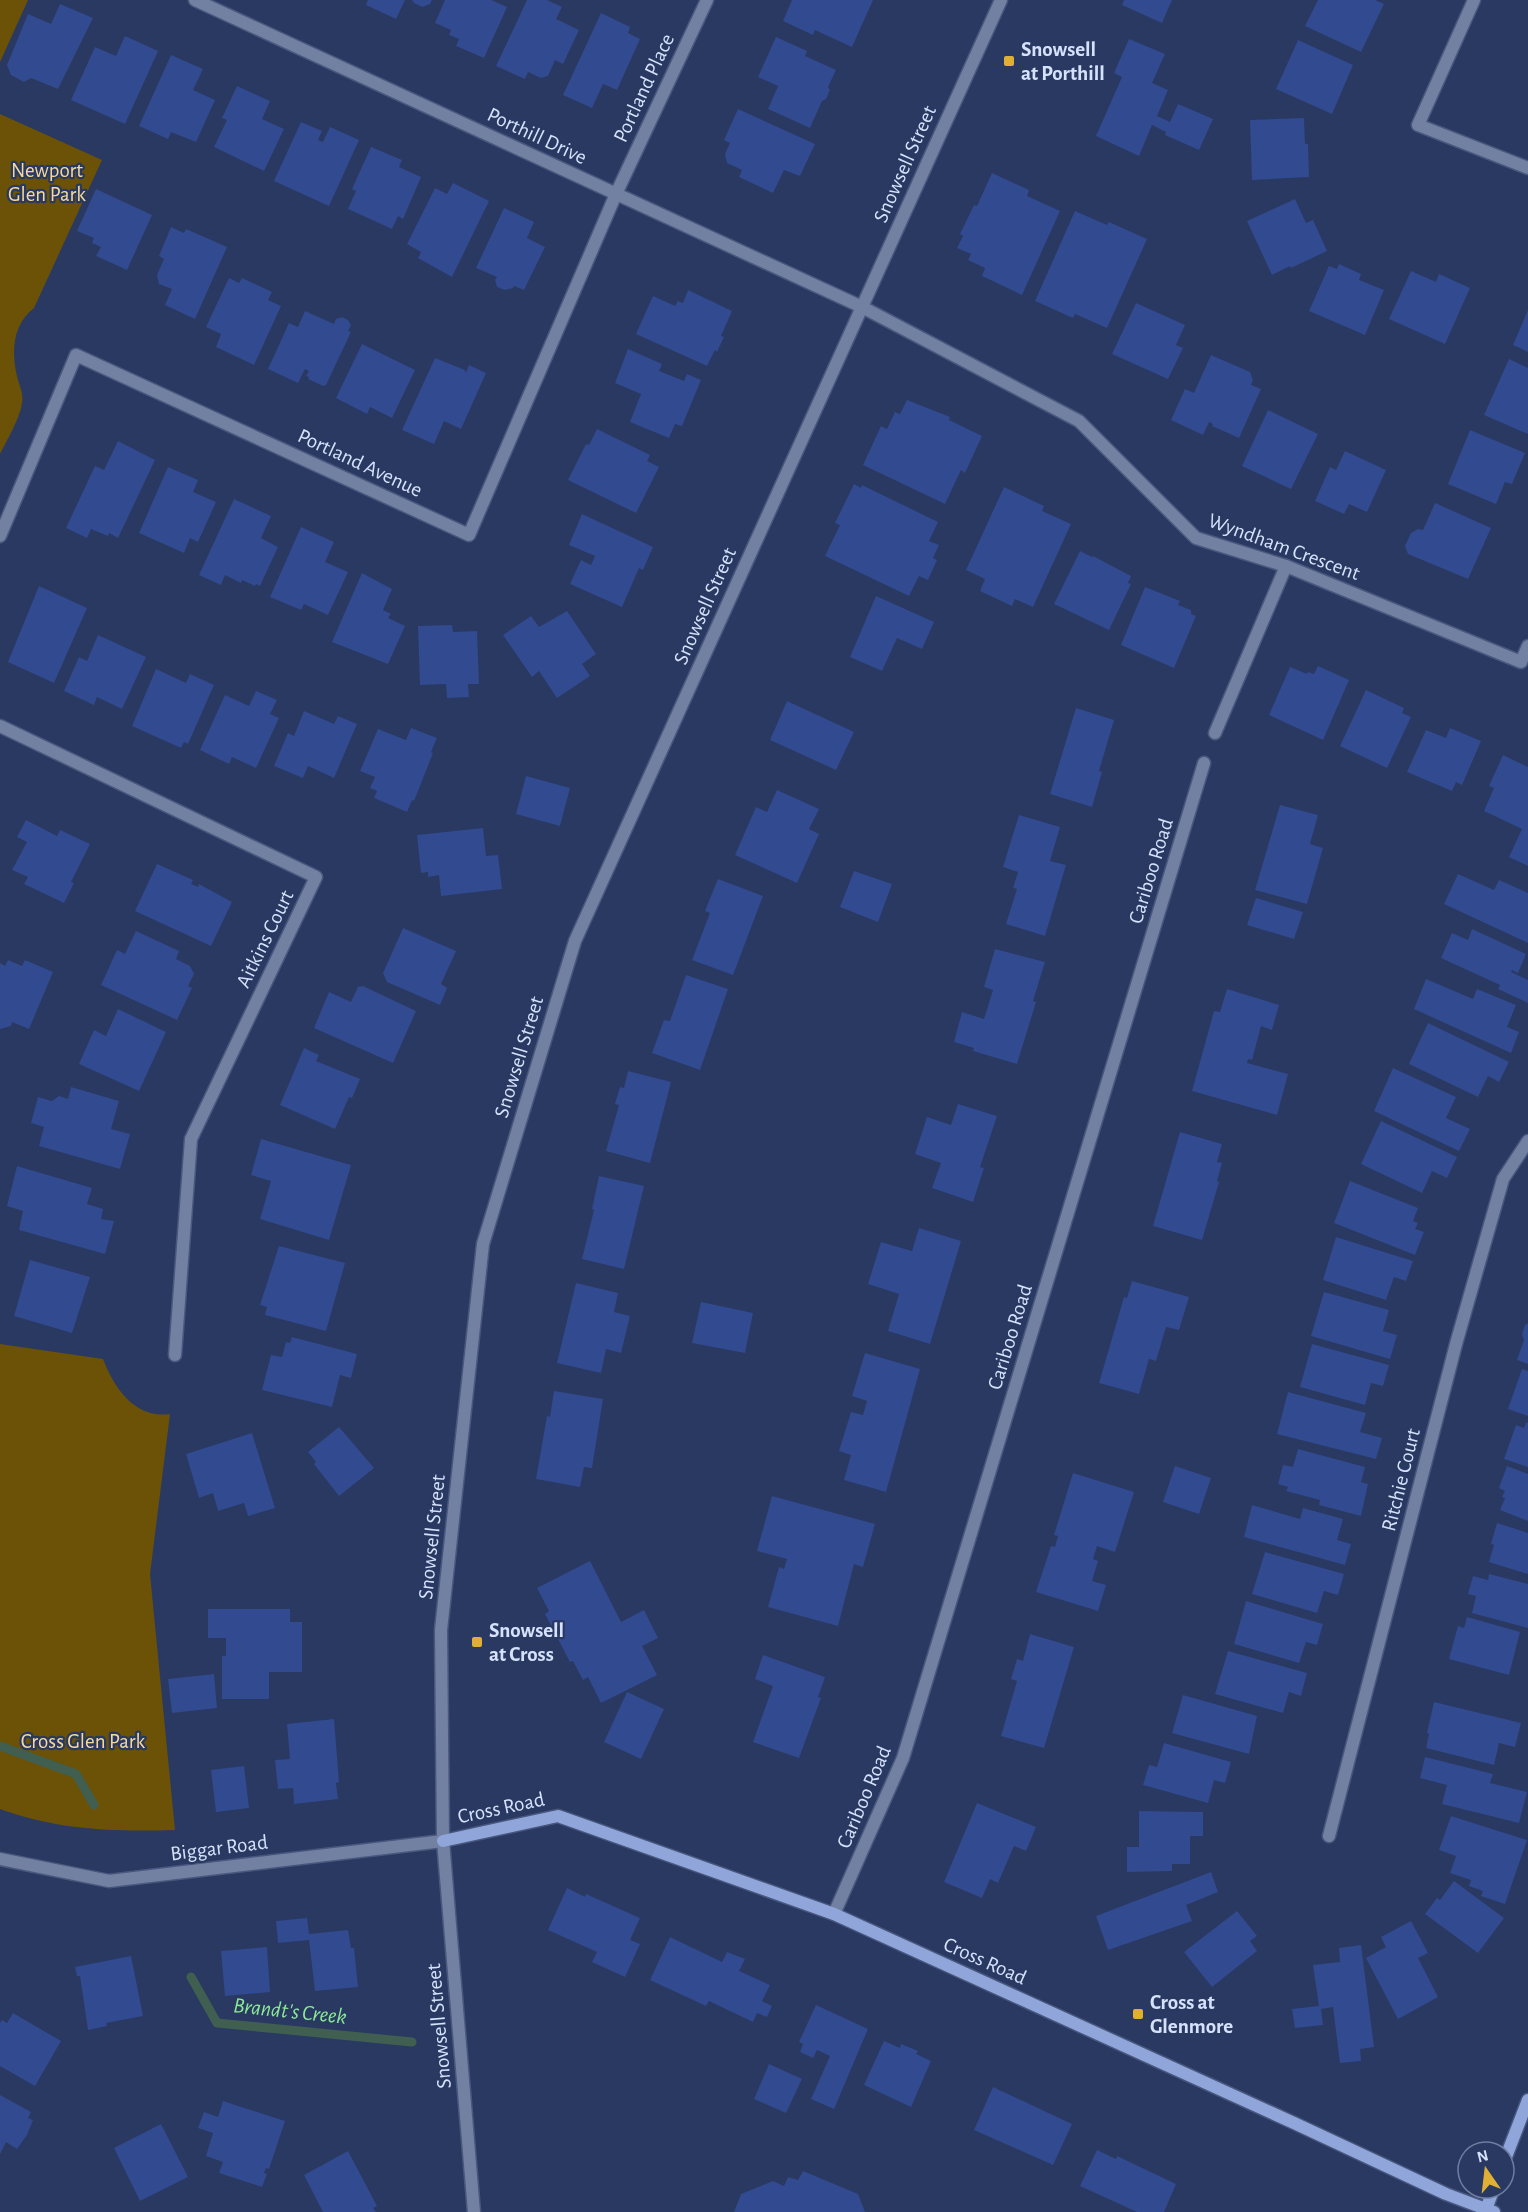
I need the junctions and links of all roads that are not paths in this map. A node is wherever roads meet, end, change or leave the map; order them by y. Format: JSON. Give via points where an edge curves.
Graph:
{"nodes":[{"id":1,"x":195,"y":0,"type":"edge"},
{"id":2,"x":707,"y":0,"type":"edge"},
{"id":3,"x":1001,"y":0,"type":"edge"},
{"id":4,"x":1474,"y":0,"type":"edge"},
{"id":5,"x":1528,"y":168,"type":"edge"},
{"id":6,"x":616,"y":194,"type":"junction"},
{"id":7,"x":862,"y":307,"type":"junction"},
{"id":8,"x":0,"y":536,"type":"edge"},
{"id":9,"x":1286,"y":566,"type":"junction"},
{"id":10,"x":1528,"y":646,"type":"edge"},
{"id":11,"x":1524,"y":665,"type":"edge"},
{"id":12,"x":0,"y":726,"type":"edge"},
{"id":13,"x":1215,"y":733,"type":"dead end"},
{"id":14,"x":1204,"y":763,"type":"dead end"},
{"id":15,"x":1528,"y":1141,"type":"edge"},
{"id":16,"x":175,"y":1355,"type":"dead end"},
{"id":17,"x":1329,"y":1836,"type":"dead end"},
{"id":18,"x":443,"y":1841,"type":"junction"},
{"id":19,"x":0,"y":1859,"type":"edge"},
{"id":20,"x":834,"y":1914,"type":"junction"},
{"id":21,"x":1528,"y":2100,"type":"edge"},
{"id":22,"x":1513,"y":2140,"type":"edge"},
{"id":23,"x":1488,"y":2211,"type":"edge"},
{"id":24,"x":474,"y":2212,"type":"edge"}],
"edges":[{"from":1,"to":6,"type":"street","name":"Porthill Drive"},
{"from":2,"to":6,"type":"street","name":"Portland Place"},
{"from":3,"to":7,"type":"street","name":"Snowsell Street"},
{"from":4,"to":5,"type":"street","via":[[1418,125]]},
{"from":6,"to":7,"type":"street","name":"Porthill Drive"},
{"from":6,"to":8,"type":"street","name":"Portland Avenue","via":[[469,535],[76,355]]},
{"from":7,"to":9,"type":"street","name":"Wyndham Crescent","via":[[1079,421],[1196,538]]},
{"from":7,"to":18,"type":"street","name":"Snowsell Street","via":[[575,941],[483,1244],[441,1630]]},
{"from":9,"to":11,"type":"street","name":"Wyndham Crescent"},
{"from":9,"to":13,"type":"street"},
{"from":10,"to":11,"type":"street","name":"Wyndham Crescent"},
{"from":12,"to":16,"type":"street","name":"Aitkins Court","via":[[316,877],[190,1139]]},
{"from":14,"to":20,"type":"street","name":"Cariboo Road","via":[[903,1758]]},
{"from":15,"to":17,"type":"street","name":"Ritchie Court","via":[[1503,1179],[1456,1344]]},
{"from":18,"to":19,"type":"street","name":"Biggar Road","via":[[109,1881]]},
{"from":18,"to":20,"type":"street","name":"Cross Road","via":[[558,1816]]},
{"from":18,"to":24,"type":"street","name":"Snowsell Street"},
{"from":20,"to":23,"type":"street","name":"Cross Road"},
{"from":21,"to":22,"type":"street"}]}
